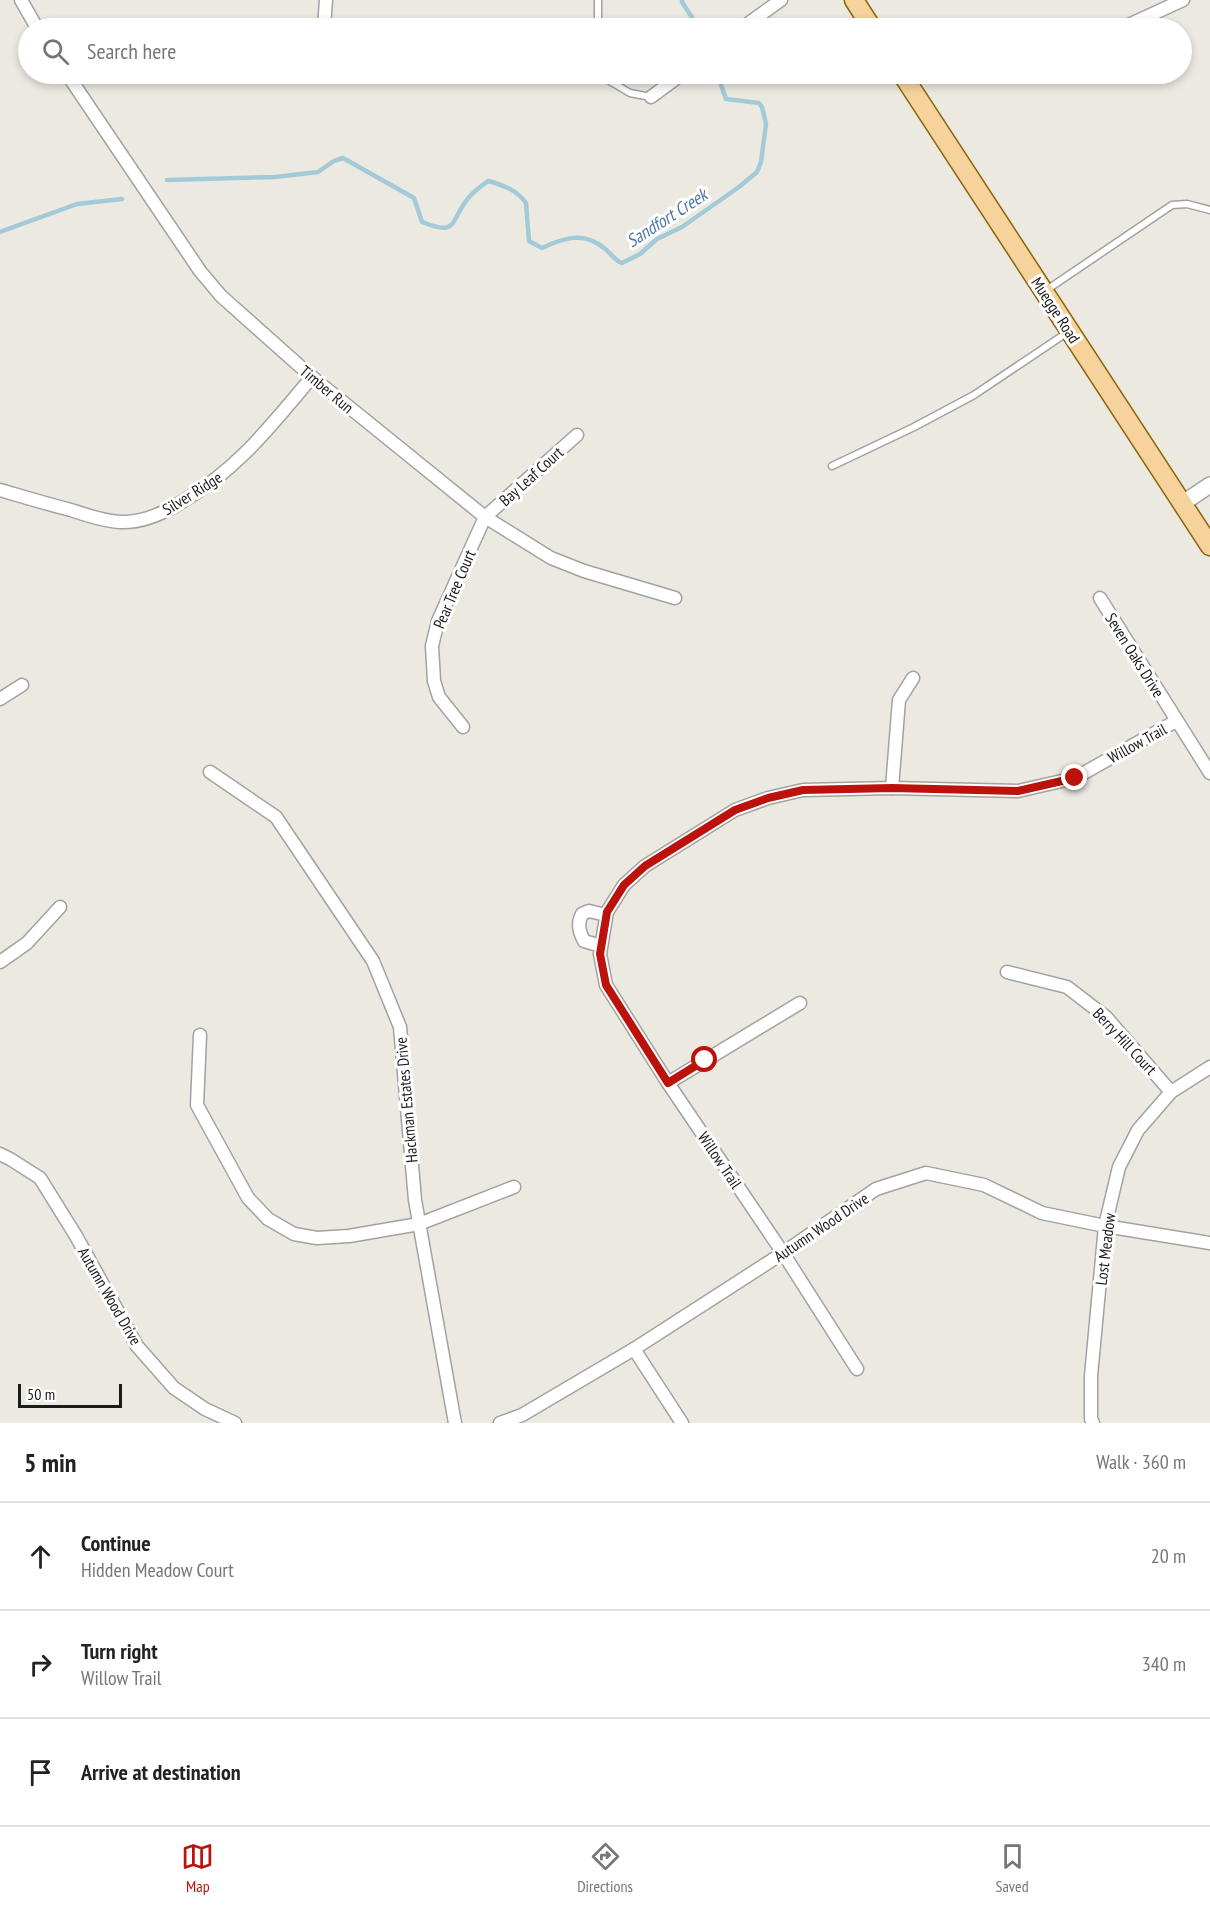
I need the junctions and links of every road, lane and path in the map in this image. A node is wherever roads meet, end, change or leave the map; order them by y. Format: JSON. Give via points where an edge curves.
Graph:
{"nodes":[{"id":1,"x":21,"y":0,"type":"edge"},
{"id":2,"x":326,"y":0,"type":"edge"},
{"id":3,"x":598,"y":0,"type":"edge"},
{"id":4,"x":781,"y":0,"type":"edge"},
{"id":5,"x":854,"y":0,"type":"edge"},
{"id":6,"x":1183,"y":0,"type":"edge"},
{"id":7,"x":31,"y":18,"type":"edge"},
{"id":8,"x":325,"y":18,"type":"edge"},
{"id":9,"x":598,"y":18,"type":"edge"},
{"id":10,"x":756,"y":18,"type":"edge"},
{"id":11,"x":866,"y":18,"type":"edge"},
{"id":12,"x":1144,"y":18,"type":"edge"},
{"id":13,"x":74,"y":84,"type":"edge"},
{"id":14,"x":615,"y":84,"type":"edge"},
{"id":15,"x":669,"y":84,"type":"edge"},
{"id":16,"x":909,"y":84,"type":"edge"},
{"id":17,"x":651,"y":97,"type":"joint"},
{"id":18,"x":1210,"y":210,"type":"edge"},
{"id":19,"x":1044,"y":291,"type":"junction"},
{"id":20,"x":1070,"y":330,"type":"junction"},
{"id":21,"x":312,"y":377,"type":"junction"},
{"id":22,"x":577,"y":435,"type":"dead end"},
{"id":23,"x":832,"y":466,"type":"dead end"},
{"id":24,"x":1210,"y":485,"type":"edge"},
{"id":25,"x":0,"y":490,"type":"edge"},
{"id":26,"x":1183,"y":503,"type":"junction"},
{"id":27,"x":485,"y":517,"type":"junction"},
{"id":28,"x":1210,"y":546,"type":"edge"},
{"id":29,"x":675,"y":598,"type":"dead end"},
{"id":30,"x":1100,"y":598,"type":"dead end"},
{"id":31,"x":913,"y":678,"type":"dead end"},
{"id":32,"x":22,"y":685,"type":"dead end"},
{"id":33,"x":0,"y":699,"type":"edge"},
{"id":34,"x":1176,"y":721,"type":"junction"},
{"id":35,"x":463,"y":727,"type":"dead end"},
{"id":36,"x":210,"y":772,"type":"dead end"},
{"id":37,"x":1210,"y":773,"type":"edge"},
{"id":38,"x":892,"y":788,"type":"junction"},
{"id":39,"x":60,"y":907,"type":"dead end"},
{"id":40,"x":606,"y":915,"type":"junction"},
{"id":41,"x":601,"y":946,"type":"junction"},
{"id":42,"x":0,"y":962,"type":"edge"},
{"id":43,"x":1007,"y":972,"type":"dead end"},
{"id":44,"x":800,"y":1003,"type":"dead end"},
{"id":45,"x":200,"y":1035,"type":"dead end"},
{"id":46,"x":1210,"y":1067,"type":"edge"},
{"id":47,"x":668,"y":1083,"type":"junction"},
{"id":48,"x":1172,"y":1092,"type":"junction"},
{"id":49,"x":0,"y":1155,"type":"edge"},
{"id":50,"x":514,"y":1187,"type":"dead end"},
{"id":51,"x":419,"y":1224,"type":"junction"},
{"id":52,"x":1106,"y":1226,"type":"junction"},
{"id":53,"x":1210,"y":1243,"type":"edge"},
{"id":54,"x":783,"y":1253,"type":"junction"},
{"id":55,"x":634,"y":1348,"type":"junction"},
{"id":56,"x":857,"y":1369,"type":"dead end"},
{"id":57,"x":235,"y":1423,"type":"edge"},
{"id":58,"x":455,"y":1423,"type":"edge"},
{"id":59,"x":500,"y":1423,"type":"edge"},
{"id":60,"x":682,"y":1423,"type":"edge"},
{"id":61,"x":1093,"y":1423,"type":"edge"}],
"edges":[{"from":1,"to":7,"type":"street"},
{"from":2,"to":8,"type":"street"},
{"from":3,"to":9,"type":"lane"},
{"from":4,"to":10,"type":"street"},
{"from":5,"to":11,"type":"main road"},
{"from":6,"to":12,"type":"street"},
{"from":13,"to":21,"type":"street","name":"Timber Run","via":[[200,271],[221,296]]},
{"from":14,"to":17,"type":"lane","via":[[630,93]]},
{"from":15,"to":17,"type":"street"},
{"from":16,"to":19,"type":"main road","name":"Muegge Road"},
{"from":18,"to":19,"type":"lane","via":[[1172,205]]},
{"from":19,"to":20,"type":"main road","name":"Muegge Road"},
{"from":20,"to":23,"type":"lane","via":[[974,395]]},
{"from":20,"to":26,"type":"main road","name":"Muegge Road"},
{"from":21,"to":25,"type":"street","name":"Silver Ridge","via":[[225,473],[164,512],[142,520],[97,518]]},
{"from":21,"to":27,"type":"street","name":"Timber Run"},
{"from":22,"to":27,"type":"street","name":"Bay Leaf Court"},
{"from":24,"to":26,"type":"street"},
{"from":26,"to":28,"type":"main road","name":"Muegge Road"},
{"from":27,"to":29,"type":"street","name":"Timber Run","via":[[551,558],[584,572]]},
{"from":27,"to":35,"type":"street","name":"Pear Tree Court","via":[[438,621],[432,646],[439,697]]},
{"from":30,"to":34,"type":"street","name":"Seven Oaks Drive"},
{"from":31,"to":38,"type":"street","via":[[900,700]]},
{"from":32,"to":33,"type":"street"},
{"from":34,"to":37,"type":"street","name":"Seven Oaks Drive"},
{"from":34,"to":38,"type":"street","name":"Willow Trail","via":[[1075,778],[1018,791]]},
{"from":36,"to":51,"type":"street","name":"Hackman Estates Drive","via":[[276,817],[373,961],[400,1027]]},
{"from":38,"to":40,"type":"street","name":"Willow Trail","via":[[803,790],[735,810],[645,866],[624,885]]},
{"from":39,"to":42,"type":"street","via":[[27,943]]},
{"from":40,"to":41,"type":"street","name":"Willow Trail"},
{"from":40,"to":41,"type":"street","via":[[589,911],[579,921],[584,941]]},
{"from":41,"to":47,"type":"street","name":"Willow Trail","via":[[606,985]]},
{"from":43,"to":48,"type":"street","name":"Berry Hill Court","via":[[1067,987],[1106,1017]]},
{"from":44,"to":47,"type":"street"},
{"from":45,"to":51,"type":"street","via":[[197,1105],[248,1198],[268,1219],[294,1234],[317,1238]]},
{"from":46,"to":48,"type":"street"},
{"from":47,"to":54,"type":"street","name":"Willow Trail"},
{"from":48,"to":52,"type":"street","name":"Lost Meadow","via":[[1138,1130],[1119,1167]]},
{"from":49,"to":57,"type":"street","name":"Autumn Wood Drive","via":[[40,1178],[137,1347],[174,1388]]},
{"from":50,"to":51,"type":"street"},
{"from":51,"to":58,"type":"street","name":"Hackman Estates Drive"},
{"from":52,"to":53,"type":"street","name":"Autumn Wood Drive"},
{"from":52,"to":54,"type":"street","name":"Autumn Wood Drive","via":[[1042,1213],[984,1185],[926,1173],[876,1189]]},
{"from":52,"to":61,"type":"street","name":"Lost Meadow","via":[[1090,1376]]},
{"from":54,"to":55,"type":"street","name":"Autumn Wood Drive"},
{"from":54,"to":56,"type":"street","name":"Willow Trail"},
{"from":55,"to":59,"type":"street","name":"Autumn Wood Drive","via":[[522,1415]]},
{"from":55,"to":60,"type":"street"}]}
